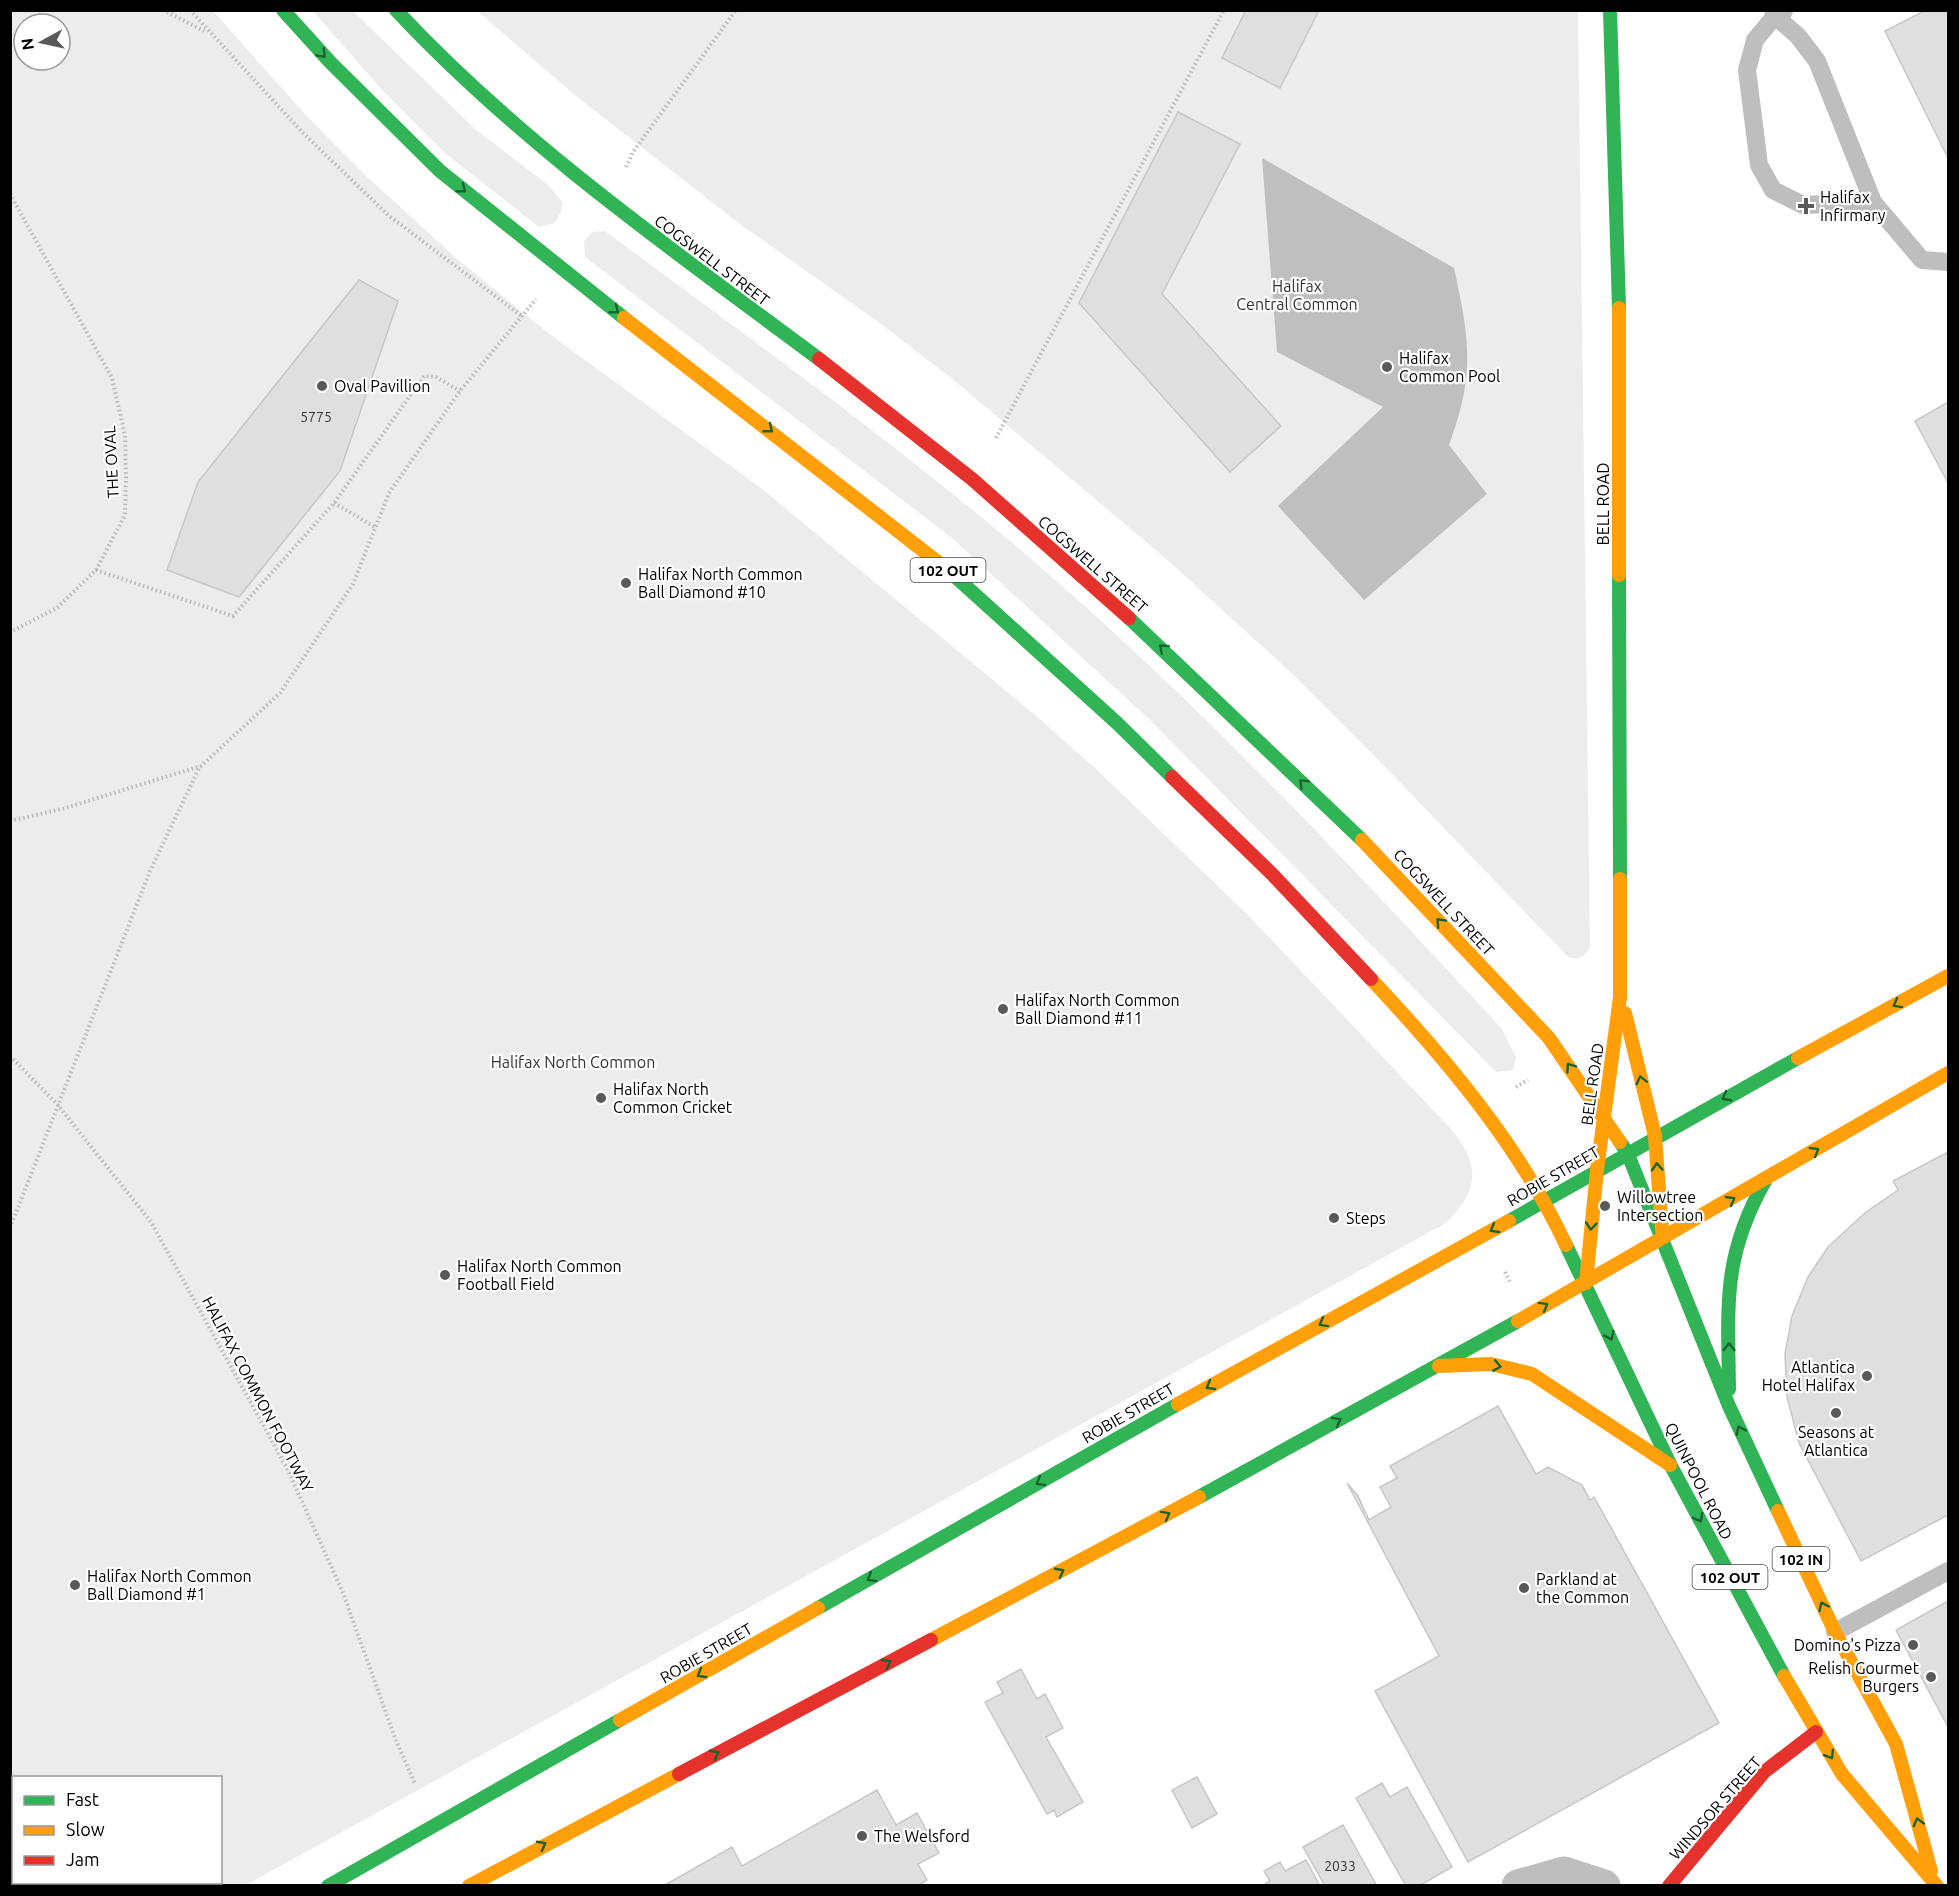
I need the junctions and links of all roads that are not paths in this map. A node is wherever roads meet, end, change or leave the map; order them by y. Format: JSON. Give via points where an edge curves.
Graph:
{"nodes":[{"id":1,"x":283,"y":10,"type":"edge"},
{"id":2,"x":396,"y":10,"type":"edge"},
{"id":3,"x":1610,"y":10,"type":"edge"},
{"id":4,"x":1778,"y":12,"type":"edge"},
{"id":5,"x":1873,"y":202,"type":"junction"},
{"id":6,"x":1948,"y":262,"type":"edge"},
{"id":7,"x":1948,"y":976,"type":"edge"},
{"id":8,"x":1620,"y":997,"type":"junction"},
{"id":9,"x":1948,"y":1074,"type":"edge"},
{"id":10,"x":1604,"y":1115,"type":"junction"},
{"id":11,"x":1655,"y":1136,"type":"junction"},
{"id":12,"x":1627,"y":1152,"type":"junction"},
{"id":13,"x":1597,"y":1170,"type":"junction"},
{"id":14,"x":1765,"y":1180,"type":"junction"},
{"id":15,"x":1545,"y":1200,"type":"junction"},
{"id":16,"x":1662,"y":1239,"type":"junction"},
{"id":17,"x":1586,"y":1283,"type":"junction"},
{"id":18,"x":1439,"y":1366,"type":"junction"},
{"id":19,"x":1729,"y":1406,"type":"junction"},
{"id":20,"x":1671,"y":1466,"type":"junction"},
{"id":21,"x":1948,"y":1571,"type":"edge"},
{"id":22,"x":1835,"y":1632,"type":"junction"},
{"id":23,"x":1816,"y":1732,"type":"junction"},
{"id":24,"x":486,"y":1881,"type":"edge"},
{"id":25,"x":1935,"y":1882,"type":"edge"},
{"id":26,"x":328,"y":1886,"type":"edge"},
{"id":27,"x":1518,"y":1886,"type":"edge"},
{"id":28,"x":1604,"y":1886,"type":"edge"},
{"id":29,"x":1669,"y":1886,"type":"edge"}],
"edges":[{"from":1,"to":15,"type":"main road","number":"102 OUT","one_way":true,"via":[[440,171],[959,579],[1117,723],[1272,874],[1411,1022],[1480,1105]]},
{"from":10,"to":2,"type":"main road","name":"COGSWELL STREET","one_way":true,"via":[[1549,1038],[1369,847],[1167,651],[972,479],[606,200],[437,54]]},
{"from":3,"to":8,"type":"main road","name":"BELL ROAD","number":"102 IN","via":[[1619,312]]},
{"from":4,"to":5,"type":"lane","via":[[1817,61]]},
{"from":4,"to":5,"type":"lane","via":[[1755,40],[1747,70],[1759,165],[1773,190],[1803,206]]},
{"from":5,"to":6,"type":"lane","via":[[1922,260]]},
{"from":7,"to":11,"type":"main road","name":"ROBIE STREET","one_way":true},
{"from":8,"to":10,"type":"main road","name":"BELL ROAD"},
{"from":11,"to":8,"type":"main road","name":"BELL ROAD","number":"102 IN","one_way":true},
{"from":14,"to":9,"type":"main road","one_way":true},
{"from":10,"to":12,"type":"main road","name":"COGSWELL STREET"},
{"from":10,"to":13,"type":"main road","name":"BELL ROAD"},
{"from":11,"to":12,"type":"main road","name":"ROBIE STREET"},
{"from":16,"to":11,"type":"main road","name":"BELL ROAD","number":"102 IN","one_way":true},
{"from":12,"to":13,"type":"main road","name":"ROBIE STREET"},
{"from":12,"to":16,"type":"main road","name":"COGSWELL STREET"},
{"from":13,"to":15,"type":"main road","name":"ROBIE STREET"},
{"from":13,"to":17,"type":"main road","name":"BELL ROAD","one_way":true},
{"from":16,"to":14,"type":"main road","one_way":true},
{"from":19,"to":14,"type":"main road","one_way":true,"via":[[1728,1287],[1740,1231]]},
{"from":15,"to":17,"type":"main road","name":"QUINPOOL ROAD","number":"102 OUT"},
{"from":15,"to":26,"type":"main road","name":"ROBIE STREET","one_way":true},
{"from":16,"to":17,"type":"main road"},
{"from":16,"to":19,"type":"main road","name":"QUINPOOL ROAD","number":"102 IN"},
{"from":18,"to":17,"type":"main road","one_way":true},
{"from":17,"to":20,"type":"main road","name":"QUINPOOL ROAD","number":"102 OUT","one_way":true},
{"from":18,"to":20,"type":"main road","one_way":true,"via":[[1491,1364],[1532,1374]]},
{"from":24,"to":18,"type":"main road","one_way":true},
{"from":22,"to":19,"type":"main road","name":"QUINPOOL ROAD","number":"102 IN","one_way":true},
{"from":20,"to":23,"type":"main road","name":"QUINPOOL ROAD","number":"102 OUT","one_way":true},
{"from":21,"to":22,"type":"lane"},
{"from":25,"to":22,"type":"main road","name":"QUINPOOL ROAD","number":"102 IN","one_way":true,"via":[[1896,1744]]},
{"from":23,"to":25,"type":"main road","name":"QUINPOOL ROAD","number":"102 OUT","one_way":true,"via":[[1842,1774]]},
{"from":23,"to":29,"type":"main road","name":"WINDSOR STREET","via":[[1764,1772]]},
{"from":27,"to":28,"type":"street","via":[[1564,1873]]}]}
